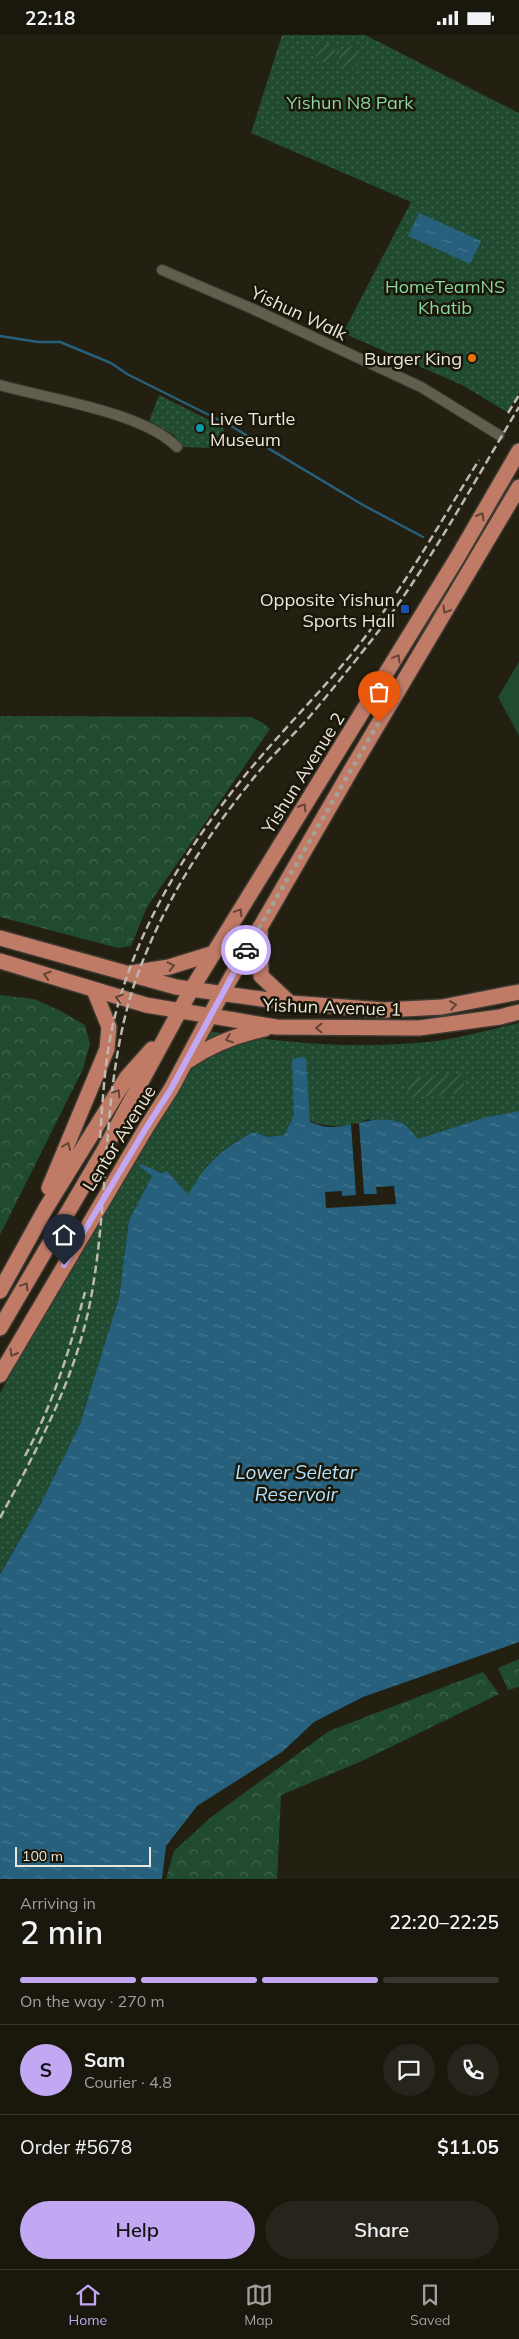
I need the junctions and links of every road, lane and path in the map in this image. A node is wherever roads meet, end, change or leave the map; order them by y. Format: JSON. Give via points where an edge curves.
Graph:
{"nodes":[{"id":1,"x":162,"y":270,"type":"dead end"},
{"id":2,"x":0,"y":385,"type":"edge"},
{"id":3,"x":499,"y":435,"type":"dead end"},
{"id":4,"x":177,"y":447,"type":"dead end"},
{"id":5,"x":519,"y":451,"type":"edge"},
{"id":6,"x":519,"y":487,"type":"edge"},
{"id":7,"x":260,"y":925,"type":"junction"},
{"id":8,"x":0,"y":938,"type":"edge"},
{"id":9,"x":214,"y":953,"type":"junction"},
{"id":10,"x":0,"y":961,"type":"edge"},
{"id":11,"x":126,"y":974,"type":"junction"},
{"id":12,"x":94,"y":990,"type":"junction"},
{"id":13,"x":191,"y":990,"type":"junction"},
{"id":14,"x":519,"y":992,"type":"edge"},
{"id":15,"x":221,"y":995,"type":"junction"},
{"id":16,"x":290,"y":1003,"type":"junction"},
{"id":17,"x":405,"y":1008,"type":"junction"},
{"id":18,"x":179,"y":1011,"type":"junction"},
{"id":19,"x":519,"y":1011,"type":"edge"},
{"id":20,"x":210,"y":1017,"type":"junction"},
{"id":21,"x":276,"y":1027,"type":"junction"},
{"id":22,"x":419,"y":1027,"type":"junction"},
{"id":23,"x":166,"y":1033,"type":"junction"},
{"id":24,"x":186,"y":1063,"type":"junction"},
{"id":25,"x":20,"y":1255,"type":"junction"},
{"id":26,"x":0,"y":1291,"type":"edge"},
{"id":27,"x":0,"y":1328,"type":"edge"},
{"id":28,"x":0,"y":1375,"type":"edge"}],
"edges":[{"from":1,"to":3,"type":"street","name":"Yishun Walk","via":[[421,387]]},
{"from":2,"to":4,"type":"street","via":[[106,412],[152,428]]},
{"from":9,"to":5,"type":"main road","name":"Yishun Avenue 2","one_way":true,"via":[[457,558]]},
{"from":6,"to":7,"type":"main road","one_way":true},
{"from":7,"to":15,"type":"main road"},
{"from":7,"to":16,"type":"main road","via":[[261,975]]},
{"from":8,"to":11,"type":"main road","name":"Yishun Avenue 1"},
{"from":11,"to":9,"type":"main road","one_way":true,"via":[[169,967]]},
{"from":9,"to":13,"type":"main road","name":"Yishun Avenue 2"},
{"from":12,"to":10,"type":"main road","name":"Yishun Avenue 1","one_way":true},
{"from":11,"to":13,"type":"main road","name":"Yishun Avenue 1"},
{"from":18,"to":12,"type":"main road","name":"Yishun Avenue 1","one_way":true,"via":[[140,1004]]},
{"from":25,"to":12,"type":"main road","one_way":true,"via":[[107,1049],[109,1027]]},
{"from":13,"to":15,"type":"main road","name":"Yishun Avenue 1"},
{"from":13,"to":18,"type":"main road","name":"Yishun Avenue 2"},
{"from":17,"to":14,"type":"main road","name":"Yishun Avenue 1","one_way":true,"via":[[475,1003]]},
{"from":15,"to":16,"type":"main road","name":"Yishun Avenue 1"},
{"from":15,"to":20,"type":"main road","name":"Lentor Avenue"},
{"from":16,"to":17,"type":"main road","name":"Yishun Avenue 1","via":[[341,1008]]},
{"from":17,"to":22,"type":"main road","via":[[396,1013],[395,1021]]},
{"from":18,"to":20,"type":"main road","name":"Yishun Avenue 1"},
{"from":18,"to":23,"type":"main road","name":"Lentor Avenue"},
{"from":19,"to":22,"type":"main road","name":"Yishun Avenue 1","via":[[492,1018]]},
{"from":20,"to":21,"type":"main road","name":"Yishun Avenue 1"},
{"from":20,"to":24,"type":"main road","name":"Lentor Avenue"},
{"from":22,"to":21,"type":"main road","name":"Yishun Avenue 1","one_way":true},
{"from":21,"to":24,"type":"main road","one_way":true,"via":[[230,1038]]},
{"from":25,"to":23,"type":"main road","one_way":true,"via":[[127,1077]]},
{"from":27,"to":23,"type":"main road","name":"Lentor Avenue","one_way":true,"via":[[103,1152]]},
{"from":24,"to":28,"type":"main road","name":"Lentor Avenue","one_way":true},
{"from":25,"to":26,"type":"main road"}]}
